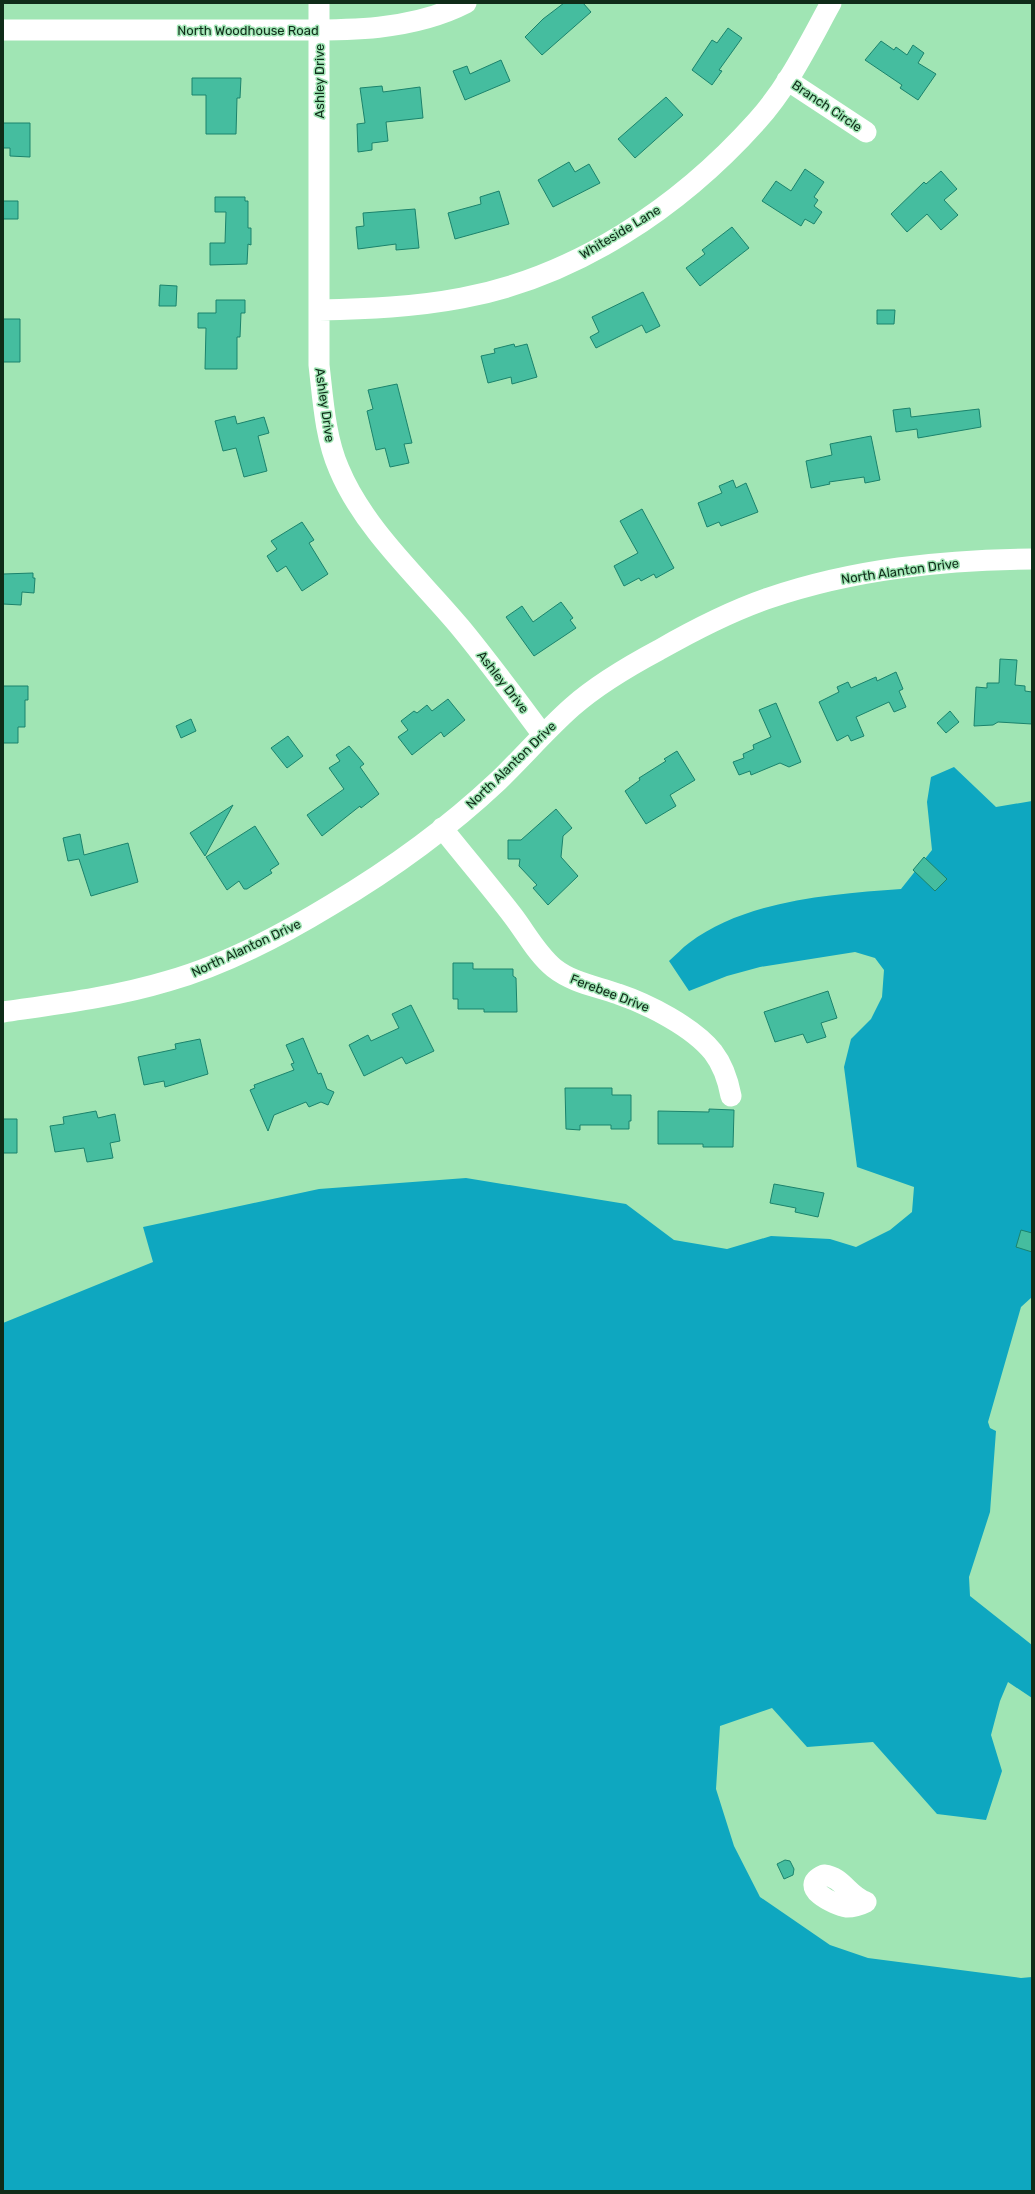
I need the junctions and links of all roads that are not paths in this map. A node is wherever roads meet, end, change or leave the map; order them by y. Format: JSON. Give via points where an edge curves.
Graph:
{"nodes":[{"id":1,"x":319,"y":3,"type":"edge"},
{"id":2,"x":466,"y":3,"type":"edge"},
{"id":3,"x":831,"y":3,"type":"edge"},
{"id":4,"x":319,"y":29,"type":"junction"},
{"id":5,"x":3,"y":30,"type":"edge"},
{"id":6,"x":788,"y":80,"type":"junction"},
{"id":7,"x":866,"y":132,"type":"dead end"},
{"id":8,"x":319,"y":310,"type":"junction"},
{"id":9,"x":1032,"y":559,"type":"edge"},
{"id":10,"x":543,"y":735,"type":"junction"},
{"id":11,"x":442,"y":828,"type":"junction"},
{"id":12,"x":3,"y":1012,"type":"edge"},
{"id":13,"x":731,"y":1096,"type":"dead end"}],
"edges":[{"from":1,"to":4,"type":"street","name":"Ashley Drive"},
{"from":2,"to":4,"type":"street","name":"North Woodhouse Road","via":[[422,20],[397,25]]},
{"from":3,"to":6,"type":"street","name":"Whiteside Lane"},
{"from":4,"to":5,"type":"street","name":"North Woodhouse Road"},
{"from":4,"to":8,"type":"street","name":"Ashley Drive"},
{"from":6,"to":7,"type":"street","name":"Branch Circle"},
{"from":6,"to":8,"type":"street","name":"Whiteside Lane","via":[[757,121],[696,181],[640,222],[587,254],[509,286],[462,298],[415,305]]},
{"from":8,"to":10,"type":"street","name":"Ashley Drive","via":[[319,365],[324,409],[332,450],[348,487],[388,545],[461,628]]},
{"from":9,"to":10,"type":"street","name":"North Alanton Drive","via":[[937,564],[874,572],[825,581],[768,598],[684,635],[643,658],[597,688]]},
{"from":10,"to":11,"type":"street","name":"North Alanton Drive","via":[[499,780]]},
{"from":11,"to":12,"type":"street","name":"North Alanton Drive","via":[[334,904],[230,958],[189,975],[158,984],[56,1005]]},
{"from":11,"to":13,"type":"street","name":"Ferebee Drive","via":[[514,917],[543,958],[554,968],[579,982],[642,1003],[700,1039],[713,1052],[723,1068]]}]}
